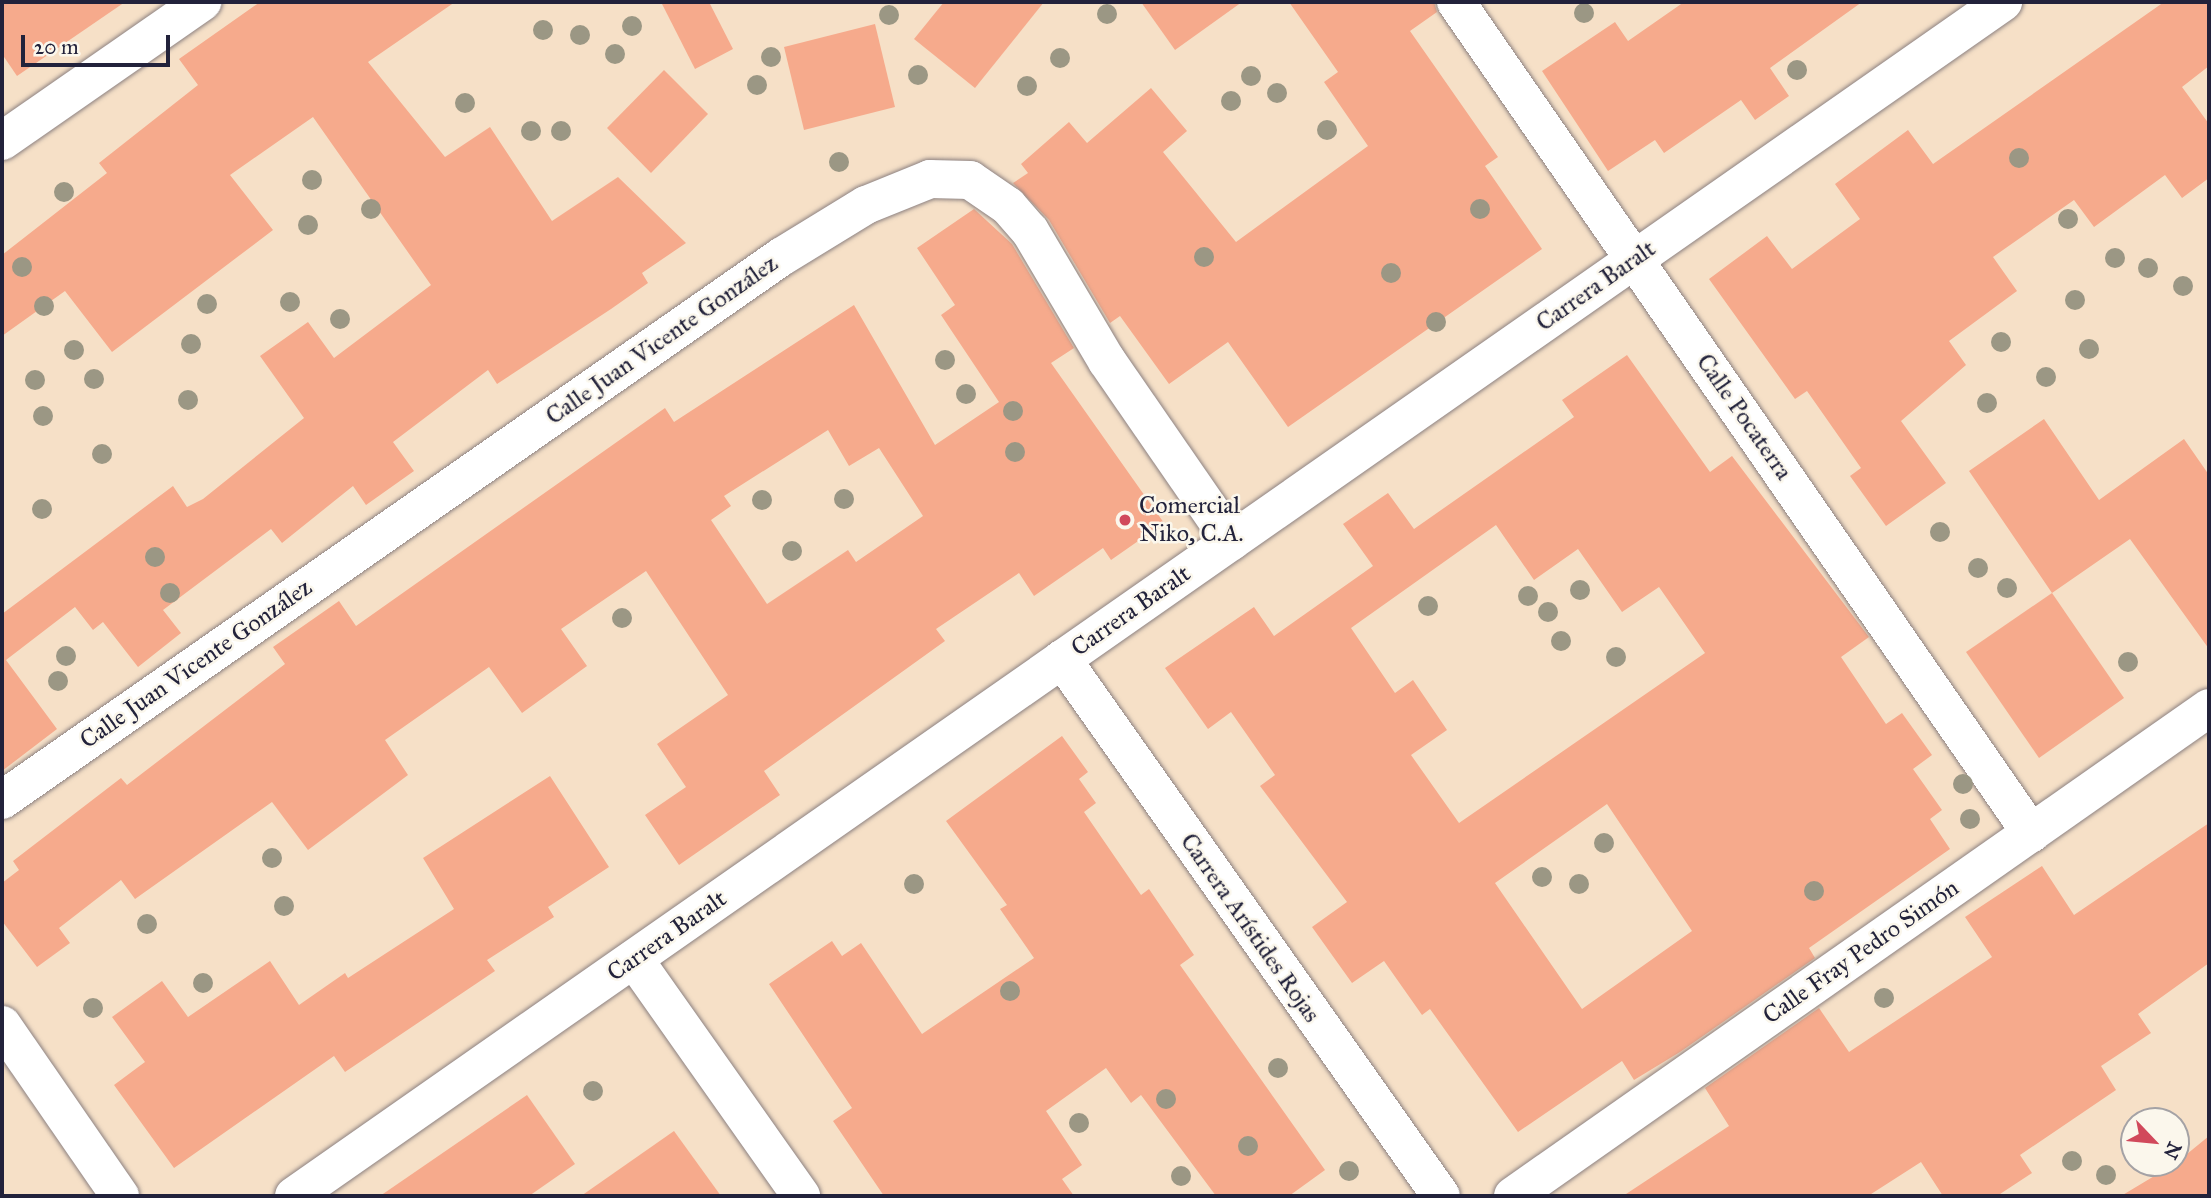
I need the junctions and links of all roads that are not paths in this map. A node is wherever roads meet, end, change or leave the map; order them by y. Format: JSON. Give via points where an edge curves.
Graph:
{"nodes":[{"id":1,"x":202,"y":2,"type":"edge"},
{"id":2,"x":1455,"y":2,"type":"edge"},
{"id":3,"x":2003,"y":2,"type":"edge"},
{"id":4,"x":2,"y":141,"type":"edge"},
{"id":5,"x":1634,"y":259,"type":"junction"},
{"id":6,"x":1231,"y":541,"type":"junction"},
{"id":7,"x":1062,"y":659,"type":"junction"},
{"id":8,"x":2209,"y":708,"type":"edge"},
{"id":9,"x":2,"y":800,"type":"edge"},
{"id":10,"x":2031,"y":833,"type":"junction"},
{"id":11,"x":634,"y":959,"type":"junction"},
{"id":12,"x":2,"y":1025,"type":"edge"},
{"id":13,"x":120,"y":1196,"type":"edge"},
{"id":14,"x":294,"y":1196,"type":"edge"},
{"id":15,"x":801,"y":1196,"type":"edge"},
{"id":16,"x":1440,"y":1196,"type":"edge"},
{"id":17,"x":1513,"y":1196,"type":"edge"}],
"edges":[{"from":1,"to":4,"type":"street"},
{"from":2,"to":5,"type":"street","name":"Calle Pocaterra"},
{"from":3,"to":5,"type":"street","name":"Carrera Baralt"},
{"from":5,"to":6,"type":"street","name":"Carrera Baralt"},
{"from":5,"to":10,"type":"street","name":"Calle Pocaterra"},
{"from":6,"to":7,"type":"street","name":"Carrera Baralt"},
{"from":6,"to":9,"type":"street","name":"Calle Juan Vicente González","via":[[1107,361],[1030,231],[1008,206],[970,180],[930,179],[866,205],[781,257]]},
{"from":7,"to":11,"type":"street","name":"Carrera Baralt"},
{"from":7,"to":16,"type":"street","name":"Carrera Arístides Rojas"},
{"from":8,"to":10,"type":"street","name":"Calle Fray Pedro Simón"},
{"from":10,"to":17,"type":"street","name":"Calle Fray Pedro Simón"},
{"from":11,"to":14,"type":"street","name":"Carrera Baralt"},
{"from":11,"to":15,"type":"street"},
{"from":12,"to":13,"type":"street"}]}
